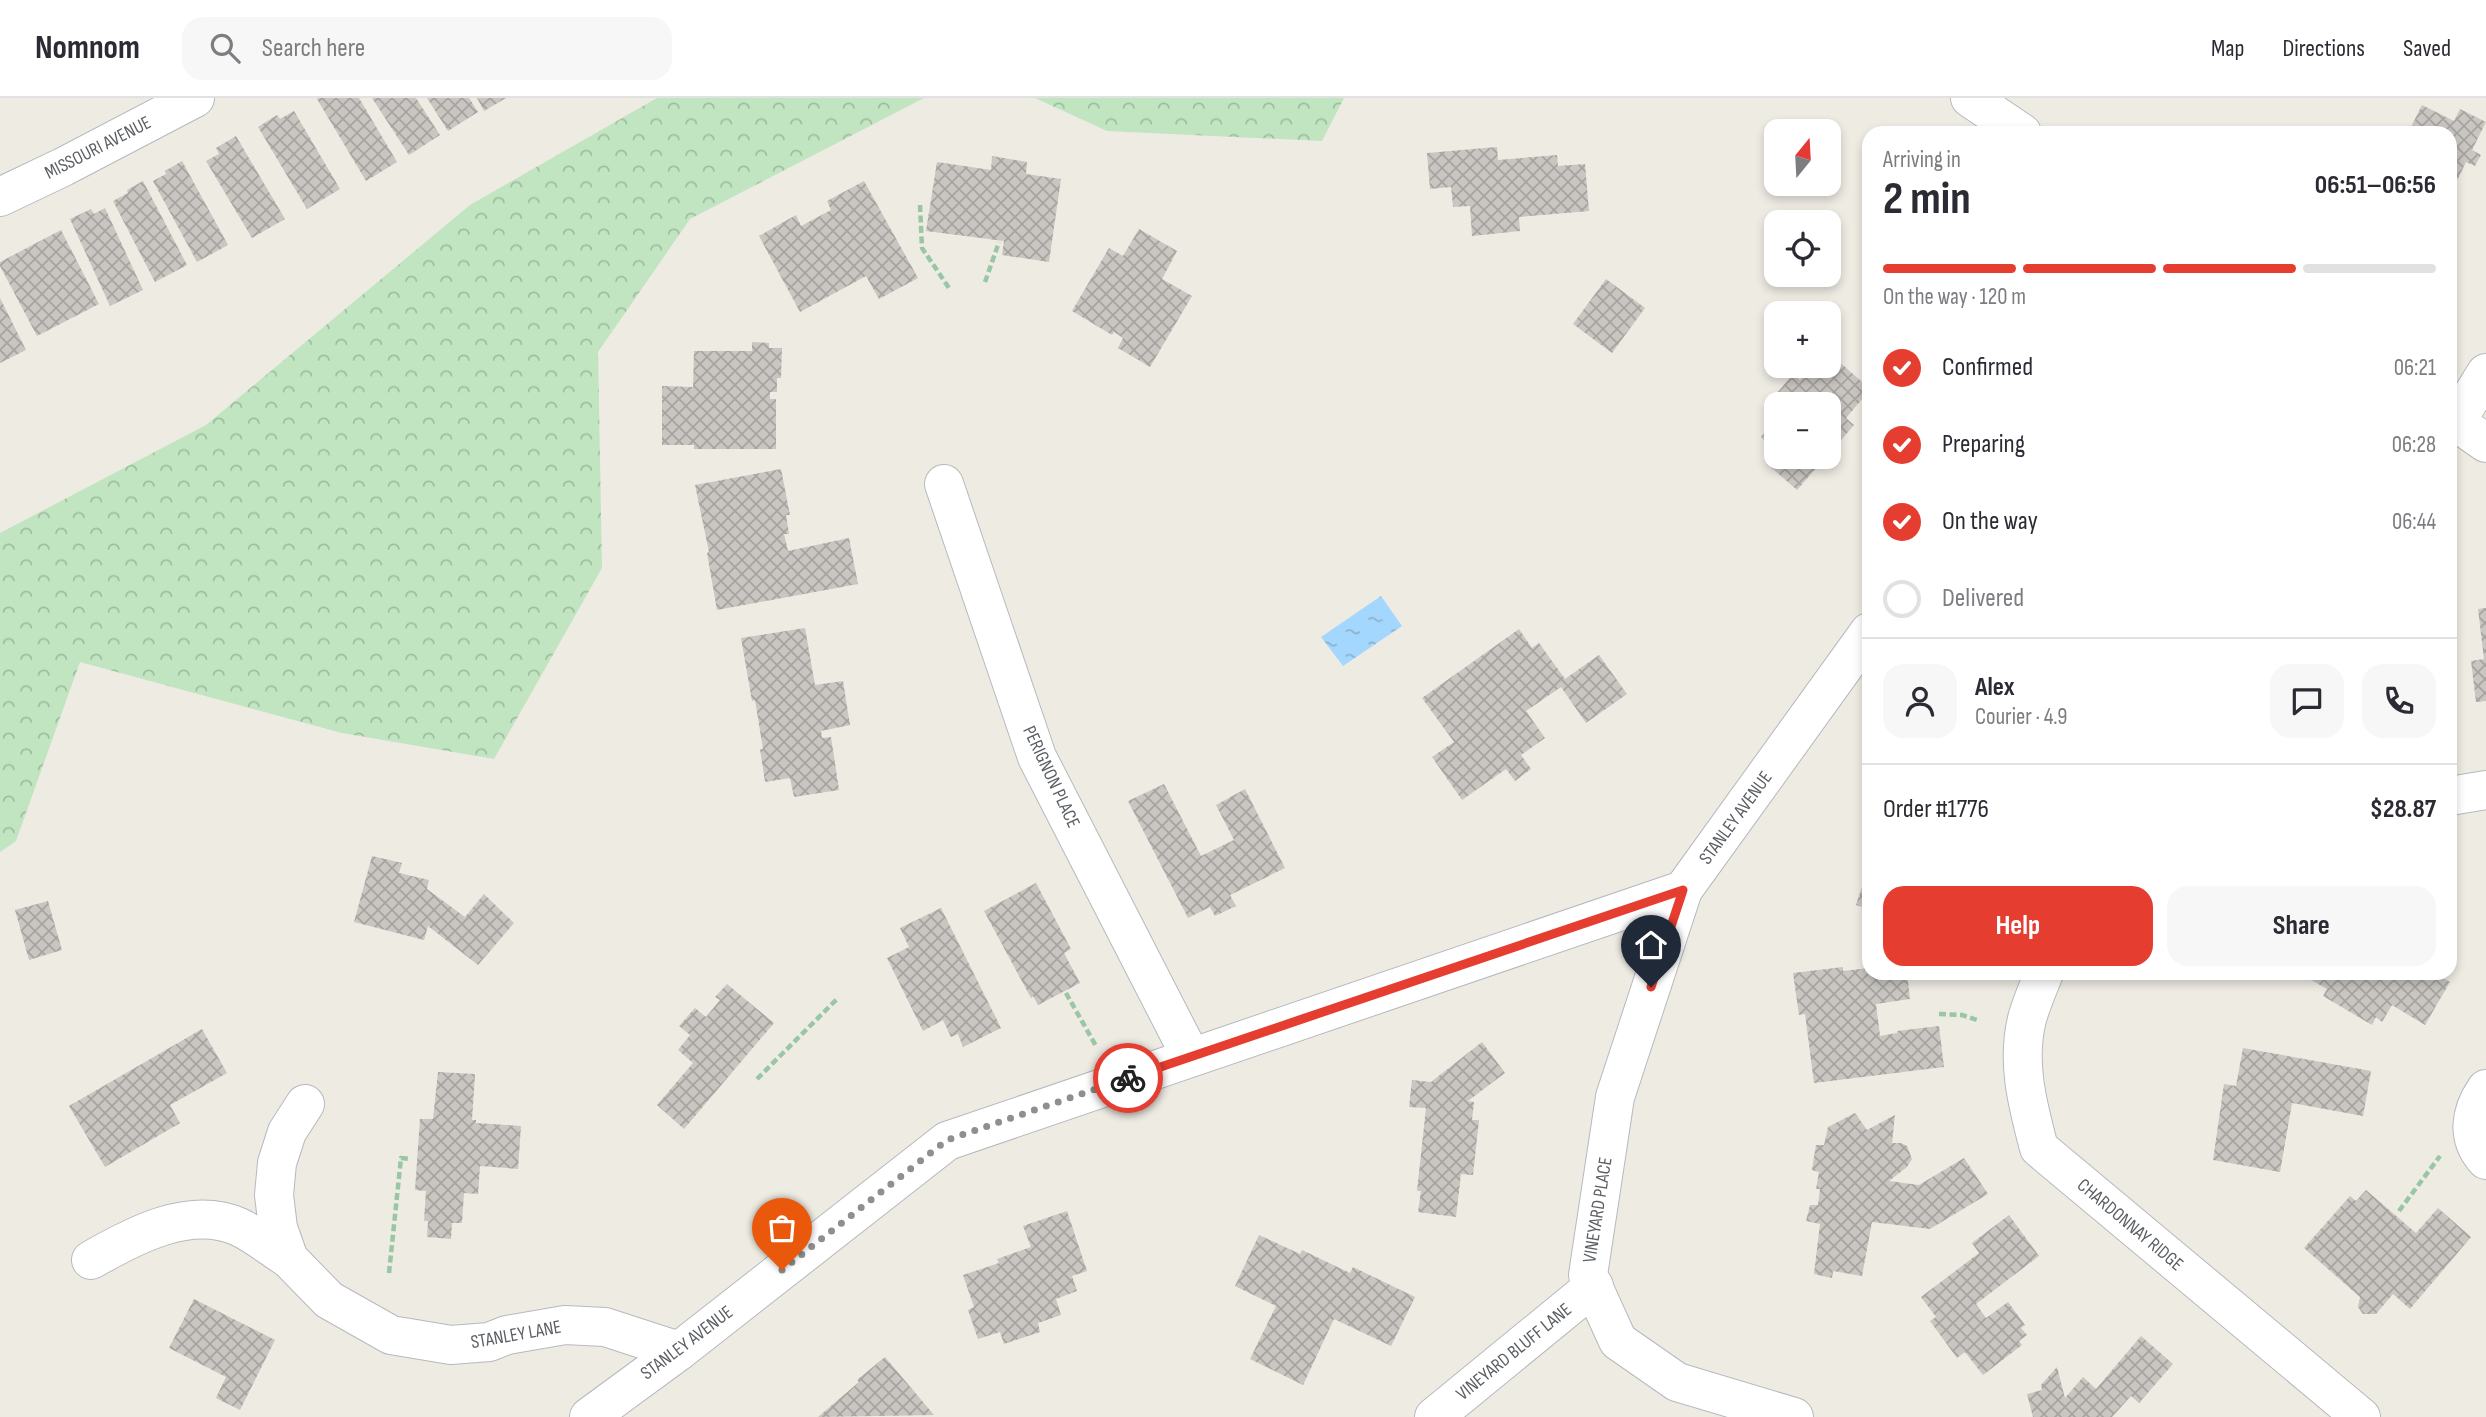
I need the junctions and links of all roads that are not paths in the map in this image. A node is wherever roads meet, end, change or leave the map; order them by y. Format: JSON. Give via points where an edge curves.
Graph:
{"nodes":[{"id":1,"x":195,"y":98,"type":"edge"},
{"id":2,"x":1970,"y":98,"type":"edge"},
{"id":3,"x":2012,"y":126,"type":"edge"},
{"id":4,"x":0,"y":197,"type":"edge"},
{"id":5,"x":2486,"y":373,"type":"edge"},
{"id":6,"x":2460,"y":427,"type":"edge"},
{"id":7,"x":944,"y":484,"type":"dead end"},
{"id":8,"x":1862,"y":642,"type":"edge"},
{"id":9,"x":2486,"y":790,"type":"edge"},
{"id":10,"x":2457,"y":795,"type":"edge"},
{"id":11,"x":1683,"y":890,"type":"junction"},
{"id":12,"x":2041,"y":980,"type":"edge"},
{"id":13,"x":1191,"y":1056,"type":"junction"},
{"id":14,"x":2486,"y":1089,"type":"edge"},
{"id":15,"x":305,"y":1104,"type":"dead end"},
{"id":16,"x":2486,"y":1160,"type":"edge"},
{"id":17,"x":289,"y":1259,"type":"junction"},
{"id":18,"x":91,"y":1260,"type":"dead end"},
{"id":19,"x":1594,"y":1286,"type":"junction"},
{"id":20,"x":679,"y":1351,"type":"junction"},
{"id":21,"x":589,"y":1417,"type":"edge"},
{"id":22,"x":1434,"y":1417,"type":"edge"},
{"id":23,"x":1794,"y":1417,"type":"edge"},
{"id":24,"x":2361,"y":1417,"type":"edge"}],
"edges":[{"from":1,"to":4,"type":"street","name":"MISSOURI AVENUE"},
{"from":2,"to":3,"type":"street"},
{"from":5,"to":6,"type":"street"},
{"from":7,"to":13,"type":"street","name":"PERIGNON PLACE","via":[[1037,757]]},
{"from":8,"to":11,"type":"street","name":"STANLEY AVENUE"},
{"from":9,"to":10,"type":"street"},
{"from":11,"to":13,"type":"street","name":"STANLEY AVENUE"},
{"from":11,"to":19,"type":"street","name":"VINEYARD PLACE","via":[[1615,1097],[1588,1275]]},
{"from":12,"to":24,"type":"street","name":"CHARDONNAY RIDGE","via":[[2027,1020],[2022,1053],[2025,1096],[2039,1148]]},
{"from":13,"to":20,"type":"street","name":"STANLEY AVENUE","via":[[947,1140]]},
{"from":14,"to":16,"type":"street","via":[[2475,1108],[2472,1129]]},
{"from":15,"to":17,"type":"street","name":"STANLEY LANE","via":[[287,1132],[277,1163],[278,1228]]},
{"from":17,"to":18,"type":"street","via":[[238,1226],[204,1220],[178,1222],[128,1239]]},
{"from":17,"to":20,"type":"street","name":"STANLEY LANE","via":[[329,1300],[391,1335],[451,1345],[489,1342],[565,1325],[592,1326]]},
{"from":19,"to":22,"type":"street","name":"VINEYARD BLUFF LANE"},
{"from":19,"to":23,"type":"street","name":"VINEYARD PLACE","via":[[1618,1341],[1677,1382]]},
{"from":20,"to":21,"type":"street","name":"STANLEY AVENUE"}]}
